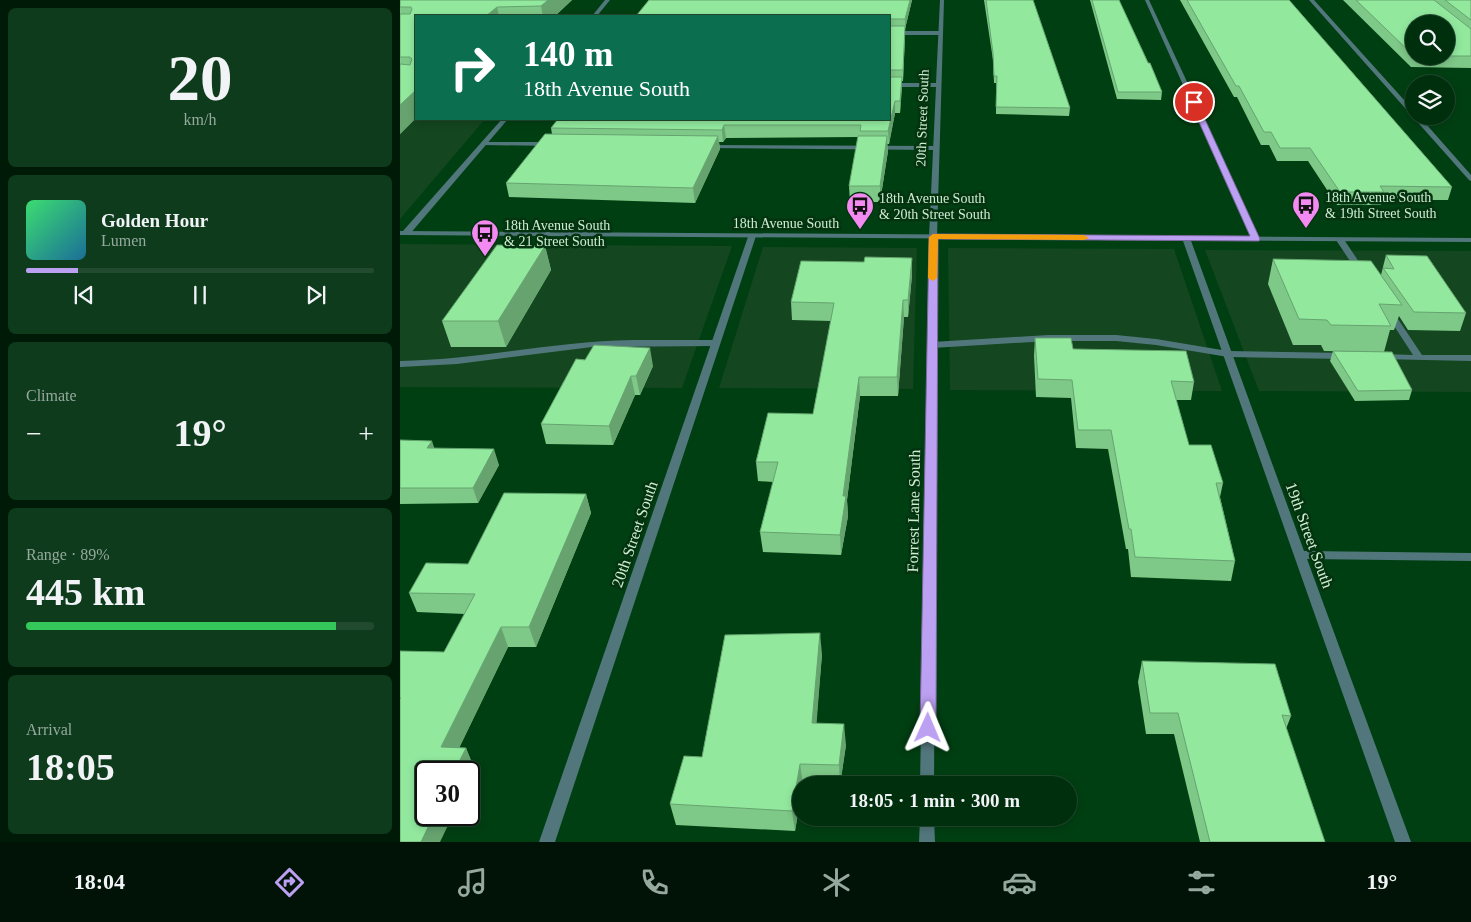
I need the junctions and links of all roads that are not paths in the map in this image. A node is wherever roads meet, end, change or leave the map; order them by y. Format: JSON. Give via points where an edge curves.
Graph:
{"nodes":[{"id":1,"x":608,"y":0,"type":"edge"},
{"id":2,"x":942,"y":0,"type":"edge"},
{"id":3,"x":1147,"y":0,"type":"edge"},
{"id":4,"x":1311,"y":0,"type":"edge"},
{"id":5,"x":595,"y":15,"type":"edge"},
{"id":6,"x":890,"y":33,"type":"edge"},
{"id":7,"x":940,"y":33,"type":"junction"},
{"id":8,"x":890,"y":85,"type":"edge"},
{"id":9,"x":938,"y":85,"type":"junction"},
{"id":10,"x":1405,"y":106,"type":"edge"},
{"id":11,"x":504,"y":120,"type":"edge"},
{"id":12,"x":1422,"y":125,"type":"edge"},
{"id":13,"x":484,"y":143,"type":"junction"},
{"id":14,"x":563,"y":144,"type":"edge"},
{"id":15,"x":700,"y":146,"type":"edge"},
{"id":16,"x":936,"y":148,"type":"junction"},
{"id":17,"x":1471,"y":179,"type":"edge"},
{"id":18,"x":403,"y":233,"type":"edge"},
{"id":19,"x":752,"y":236,"type":"junction"},
{"id":20,"x":933,"y":237,"type":"junction"},
{"id":21,"x":1186,"y":238,"type":"junction"},
{"id":22,"x":1256,"y":239,"type":"junction"},
{"id":23,"x":1340,"y":240,"type":"junction"},
{"id":24,"x":1471,"y":240,"type":"edge"},
{"id":25,"x":1366,"y":279,"type":"edge"},
{"id":26,"x":1382,"y":302,"type":"edge"},
{"id":27,"x":715,"y":343,"type":"junction"},
{"id":28,"x":932,"y":345,"type":"junction"},
{"id":29,"x":1228,"y":354,"type":"junction"},
{"id":30,"x":1352,"y":356,"type":"edge"},
{"id":31,"x":1371,"y":357,"type":"edge"},
{"id":32,"x":1419,"y":357,"type":"junction"},
{"id":33,"x":1471,"y":358,"type":"edge"},
{"id":34,"x":400,"y":364,"type":"edge"},
{"id":35,"x":1300,"y":555,"type":"junction"},
{"id":36,"x":1471,"y":557,"type":"edge"},
{"id":37,"x":927,"y":776,"type":"edge"},
{"id":38,"x":927,"y":826,"type":"edge"},
{"id":39,"x":548,"y":842,"type":"edge"},
{"id":40,"x":927,"y":842,"type":"edge"},
{"id":41,"x":1403,"y":842,"type":"edge"}],
"edges":[{"from":1,"to":5,"type":"street"},
{"from":2,"to":7,"type":"street","name":"20th Street South"},
{"from":3,"to":22,"type":"street"},
{"from":4,"to":10,"type":"street"},
{"from":6,"to":7,"type":"street"},
{"from":7,"to":9,"type":"street","name":"20th Street South"},
{"from":8,"to":9,"type":"street"},
{"from":9,"to":16,"type":"street","name":"20th Street South"},
{"from":11,"to":13,"type":"street"},
{"from":12,"to":17,"type":"street"},
{"from":13,"to":14,"type":"street"},
{"from":13,"to":18,"type":"street"},
{"from":15,"to":16,"type":"street"},
{"from":16,"to":20,"type":"street","name":"20th Street South"},
{"from":18,"to":19,"type":"street","name":"18th Avenue South"},
{"from":19,"to":20,"type":"street","name":"18th Avenue South"},
{"from":19,"to":27,"type":"street","name":"20th Street South"},
{"from":20,"to":21,"type":"street","name":"18th Avenue South"},
{"from":20,"to":28,"type":"street","name":"Forrest Lane South"},
{"from":21,"to":22,"type":"street","name":"18th Avenue South"},
{"from":21,"to":29,"type":"street","name":"19th Street South"},
{"from":22,"to":23,"type":"street","name":"18th Avenue South"},
{"from":23,"to":24,"type":"street","name":"18th Avenue South"},
{"from":23,"to":25,"type":"street"},
{"from":26,"to":32,"type":"street"},
{"from":27,"to":34,"type":"street","via":[[553,347],[508,355]]},
{"from":27,"to":39,"type":"street","name":"20th Street South"},
{"from":28,"to":29,"type":"street","via":[[1048,338],[1116,338]]},
{"from":28,"to":37,"type":"street","name":"Forrest Lane South"},
{"from":29,"to":30,"type":"street"},
{"from":29,"to":35,"type":"street","name":"19th Street South"},
{"from":31,"to":32,"type":"street"},
{"from":32,"to":33,"type":"street"},
{"from":35,"to":36,"type":"street"},
{"from":35,"to":41,"type":"street","name":"19th Street South"},
{"from":38,"to":40,"type":"street"}]}
